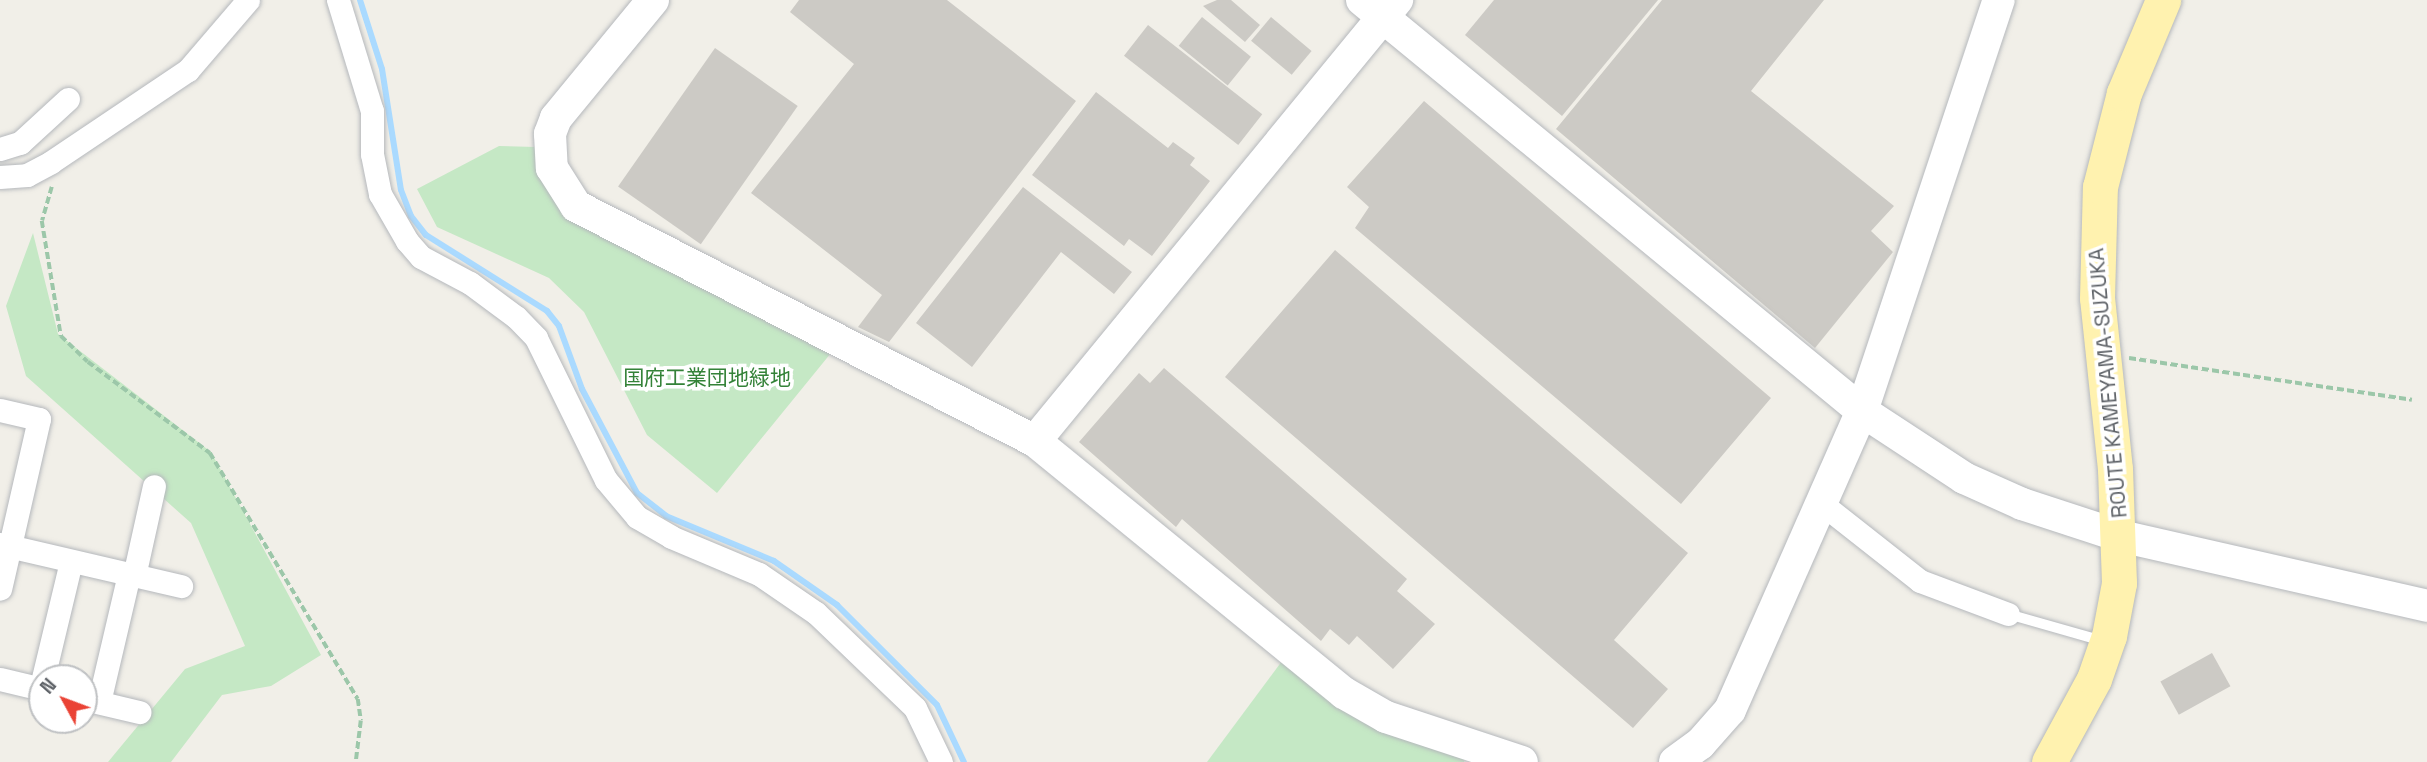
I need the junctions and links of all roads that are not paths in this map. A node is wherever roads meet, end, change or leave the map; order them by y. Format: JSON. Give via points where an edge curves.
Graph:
{"nodes":[{"id":1,"x":248,"y":0,"type":"edge"},
{"id":2,"x":338,"y":0,"type":"edge"},
{"id":3,"x":653,"y":0,"type":"edge"},
{"id":4,"x":1999,"y":0,"type":"edge"},
{"id":5,"x":2163,"y":0,"type":"edge"},
{"id":6,"x":1381,"y":6,"type":"edge"},
{"id":7,"x":68,"y":99,"type":"dead end"},
{"id":8,"x":0,"y":149,"type":"edge"},
{"id":9,"x":0,"y":177,"type":"edge"},
{"id":10,"x":0,"y":410,"type":"edge"},
{"id":11,"x":1862,"y":411,"type":"junction"},
{"id":12,"x":1035,"y":441,"type":"junction"},
{"id":13,"x":154,"y":486,"type":"dead end"},
{"id":14,"x":1821,"y":503,"type":"junction"},
{"id":15,"x":2120,"y":536,"type":"junction"},
{"id":16,"x":5,"y":545,"type":"edge"},
{"id":17,"x":71,"y":561,"type":"junction"},
{"id":18,"x":132,"y":575,"type":"junction"},
{"id":19,"x":181,"y":586,"type":"dead end"},
{"id":20,"x":0,"y":589,"type":"edge"},
{"id":21,"x":2427,"y":606,"type":"edge"},
{"id":22,"x":2008,"y":614,"type":"joint"},
{"id":23,"x":2107,"y":642,"type":"junction"},
{"id":24,"x":47,"y":664,"type":"edge"},
{"id":25,"x":0,"y":679,"type":"edge"},
{"id":26,"x":28,"y":682,"type":"edge"},
{"id":27,"x":98,"y":682,"type":"edge"},
{"id":28,"x":98,"y":702,"type":"edge"},
{"id":29,"x":139,"y":712,"type":"dead end"},
{"id":30,"x":1502,"y":759,"type":"edge"},
{"id":31,"x":941,"y":762,"type":"edge"},
{"id":32,"x":1675,"y":762,"type":"edge"},
{"id":33,"x":2049,"y":762,"type":"edge"}],
"edges":[{"from":1,"to":9,"type":"street","via":[[188,70],[51,162],[27,175]]},
{"from":2,"to":31,"type":"street","via":[[372,111],[372,154],[380,194],[407,241],[421,257],[470,283],[516,317],[536,338],[606,480],[637,517],[671,537],[759,574],[816,613],[915,708]]},
{"from":3,"to":12,"type":"street","via":[[556,118],[550,152],[566,195],[589,216]]},
{"from":4,"to":11,"type":"street"},
{"from":5,"to":15,"type":"main road","name":"ROUTE KAMEYAMA-SUZUKA","via":[[2124,93],[2100,187],[2096,245]]},
{"from":6,"to":11,"type":"street"},
{"from":6,"to":12,"type":"street"},
{"from":7,"to":8,"type":"street","via":[[20,143]]},
{"from":10,"to":16,"type":"street","via":[[39,419]]},
{"from":11,"to":14,"type":"street"},
{"from":11,"to":15,"type":"street","via":[[1964,478],[2022,504]]},
{"from":12,"to":30,"type":"street","via":[[1344,693],[1386,717]]},
{"from":13,"to":18,"type":"street"},
{"from":14,"to":22,"type":"street","via":[[1920,581]]},
{"from":14,"to":32,"type":"street","via":[[1730,710],[1700,744]]},
{"from":15,"to":21,"type":"street"},
{"from":15,"to":23,"type":"main road","name":"ROUTE KAMEYAMA-SUZUKA","via":[[2119,583]]},
{"from":16,"to":17,"type":"street"},
{"from":16,"to":20,"type":"street"},
{"from":17,"to":18,"type":"street"},
{"from":17,"to":24,"type":"street"},
{"from":18,"to":19,"type":"street"},
{"from":18,"to":27,"type":"street"},
{"from":22,"to":23,"type":"lane"},
{"from":23,"to":33,"type":"main road","name":"ROUTE KAMEYAMA-SUZUKA","via":[[2078,713]]},
{"from":25,"to":26,"type":"street"},
{"from":28,"to":29,"type":"street"}]}
